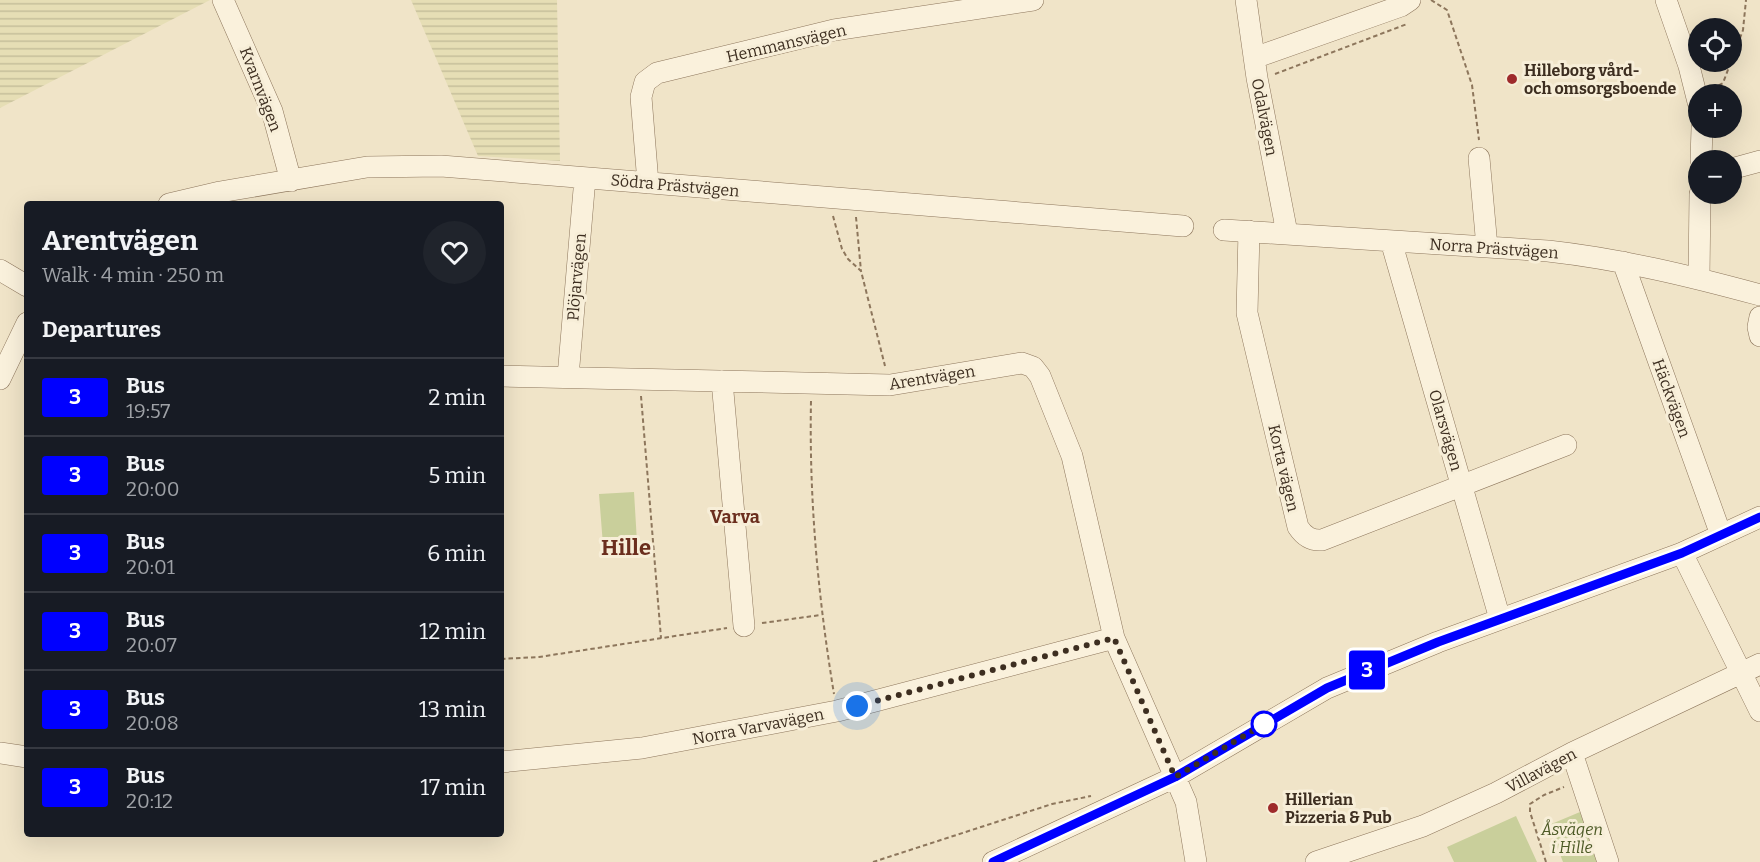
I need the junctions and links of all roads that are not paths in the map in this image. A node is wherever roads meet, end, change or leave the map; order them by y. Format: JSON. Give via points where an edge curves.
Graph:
{"nodes":[{"id":1,"x":223,"y":0,"type":"edge"},
{"id":2,"x":1033,"y":0,"type":"edge"},
{"id":3,"x":1246,"y":0,"type":"edge"},
{"id":4,"x":1410,"y":0,"type":"edge"},
{"id":5,"x":1666,"y":0,"type":"edge"},
{"id":6,"x":1254,"y":58,"type":"junction"},
{"id":7,"x":1697,"y":84,"type":"edge"},
{"id":8,"x":1479,"y":158,"type":"road end"},
{"id":9,"x":1760,"y":161,"type":"edge"},
{"id":10,"x":1742,"y":166,"type":"edge"},
{"id":11,"x":585,"y":178,"type":"junction"},
{"id":12,"x":291,"y":181,"type":"junction"},
{"id":13,"x":648,"y":183,"type":"junction"},
{"id":14,"x":185,"y":201,"type":"edge"},
{"id":15,"x":1700,"y":204,"type":"edge"},
{"id":16,"x":1183,"y":226,"type":"dead end"},
{"id":17,"x":1224,"y":230,"type":"dead end"},
{"id":18,"x":1249,"y":231,"type":"junction"},
{"id":19,"x":1287,"y":233,"type":"junction"},
{"id":20,"x":1391,"y":241,"type":"junction"},
{"id":21,"x":1487,"y":247,"type":"junction"},
{"id":22,"x":1623,"y":262,"type":"junction"},
{"id":23,"x":0,"y":270,"type":"edge"},
{"id":24,"x":1699,"y":278,"type":"junction"},
{"id":25,"x":24,"y":284,"type":"edge"},
{"id":26,"x":1760,"y":295,"type":"edge"},
{"id":27,"x":1760,"y":317,"type":"edge"},
{"id":28,"x":1760,"y":336,"type":"edge"},
{"id":29,"x":24,"y":337,"type":"edge"},
{"id":30,"x":20,"y":355,"type":"edge"},
{"id":31,"x":504,"y":376,"type":"edge"},
{"id":32,"x":568,"y":376,"type":"junction"},
{"id":33,"x":0,"y":379,"type":"edge"},
{"id":34,"x":722,"y":381,"type":"junction"},
{"id":35,"x":1566,"y":446,"type":"dead end"},
{"id":36,"x":1462,"y":485,"type":"junction"},
{"id":37,"x":1760,"y":517,"type":"edge"},
{"id":38,"x":1721,"y":535,"type":"junction"},
{"id":39,"x":1682,"y":553,"type":"junction"},
{"id":40,"x":1500,"y":619,"type":"junction"},
{"id":41,"x":744,"y":626,"type":"road end"},
{"id":42,"x":1114,"y":638,"type":"junction"},
{"id":43,"x":1750,"y":668,"type":"edge"},
{"id":44,"x":1760,"y":711,"type":"edge"},
{"id":45,"x":0,"y":753,"type":"edge"},
{"id":46,"x":1572,"y":753,"type":"junction"},
{"id":47,"x":24,"y":757,"type":"edge"},
{"id":48,"x":504,"y":762,"type":"edge"},
{"id":49,"x":1175,"y":777,"type":"junction"},
{"id":50,"x":993,"y":862,"type":"edge"},
{"id":51,"x":1196,"y":862,"type":"edge"},
{"id":52,"x":1316,"y":862,"type":"edge"},
{"id":53,"x":1608,"y":862,"type":"edge"}],
"edges":[{"from":1,"to":12,"type":"street","name":"Kvarnvägen","via":[[272,111]]},
{"from":2,"to":13,"type":"street","name":"Hemmansvägen","via":[[834,30],[657,73],[645,82],[640,97]]},
{"from":3,"to":6,"type":"street","name":"Odalvägen"},
{"from":4,"to":6,"type":"street"},
{"from":5,"to":7,"type":"street"},
{"from":6,"to":19,"type":"street","name":"Odalvägen"},
{"from":8,"to":21,"type":"street"},
{"from":9,"to":10,"type":"street"},
{"from":11,"to":12,"type":"street","name":"Södra Prästvägen","via":[[441,166],[367,168]]},
{"from":11,"to":13,"type":"street","name":"Södra Prästvägen"},
{"from":11,"to":32,"type":"street","name":"Plöjarvägen"},
{"from":12,"to":14,"type":"street","name":"Södra Prästvägen"},
{"from":13,"to":16,"type":"street","name":"Södra Prästvägen"},
{"from":15,"to":24,"type":"street"},
{"from":17,"to":18,"type":"street"},
{"from":18,"to":19,"type":"street"},
{"from":18,"to":36,"type":"street","name":"Korta vägen","via":[[1247,313],[1302,534],[1322,540]]},
{"from":19,"to":20,"type":"street","name":"Norra Prästvägen"},
{"from":20,"to":21,"type":"street","name":"Norra Prästvägen"},
{"from":20,"to":36,"type":"street","name":"Olarsvägen"},
{"from":21,"to":22,"type":"street","name":"Norra Prästvägen"},
{"from":22,"to":24,"type":"street","name":"Norra Prästvägen"},
{"from":22,"to":38,"type":"street","name":"Häckvägen"},
{"from":23,"to":25,"type":"street"},
{"from":24,"to":26,"type":"street","name":"Norra Prästvägen"},
{"from":27,"to":28,"type":"street"},
{"from":29,"to":30,"type":"street"},
{"from":30,"to":33,"type":"street"},
{"from":31,"to":32,"type":"street","name":"Arentvägen"},
{"from":32,"to":34,"type":"street","name":"Arentvägen"},
{"from":34,"to":41,"type":"street"},
{"from":34,"to":42,"type":"street","name":"Arentvägen","via":[[890,385],[1022,363],[1037,371],[1074,465]]},
{"from":35,"to":36,"type":"street"},
{"from":36,"to":40,"type":"street","name":"Olarsvägen"},
{"from":37,"to":38,"type":"street"},
{"from":38,"to":39,"type":"street"},
{"from":39,"to":40,"type":"street"},
{"from":39,"to":43,"type":"street"},
{"from":40,"to":49,"type":"street","via":[[1327,688]]},
{"from":42,"to":48,"type":"street","name":"Norra Varvavägen","via":[[837,711],[642,748]]},
{"from":42,"to":49,"type":"street","name":"Arentvägen"},
{"from":43,"to":44,"type":"street"},
{"from":43,"to":46,"type":"street","name":"Villavägen"},
{"from":45,"to":47,"type":"street"},
{"from":46,"to":52,"type":"street","name":"Villavägen","via":[[1423,826]]},
{"from":46,"to":53,"type":"street"},
{"from":49,"to":50,"type":"street"},
{"from":49,"to":51,"type":"street","via":[[1186,802]]}]}
